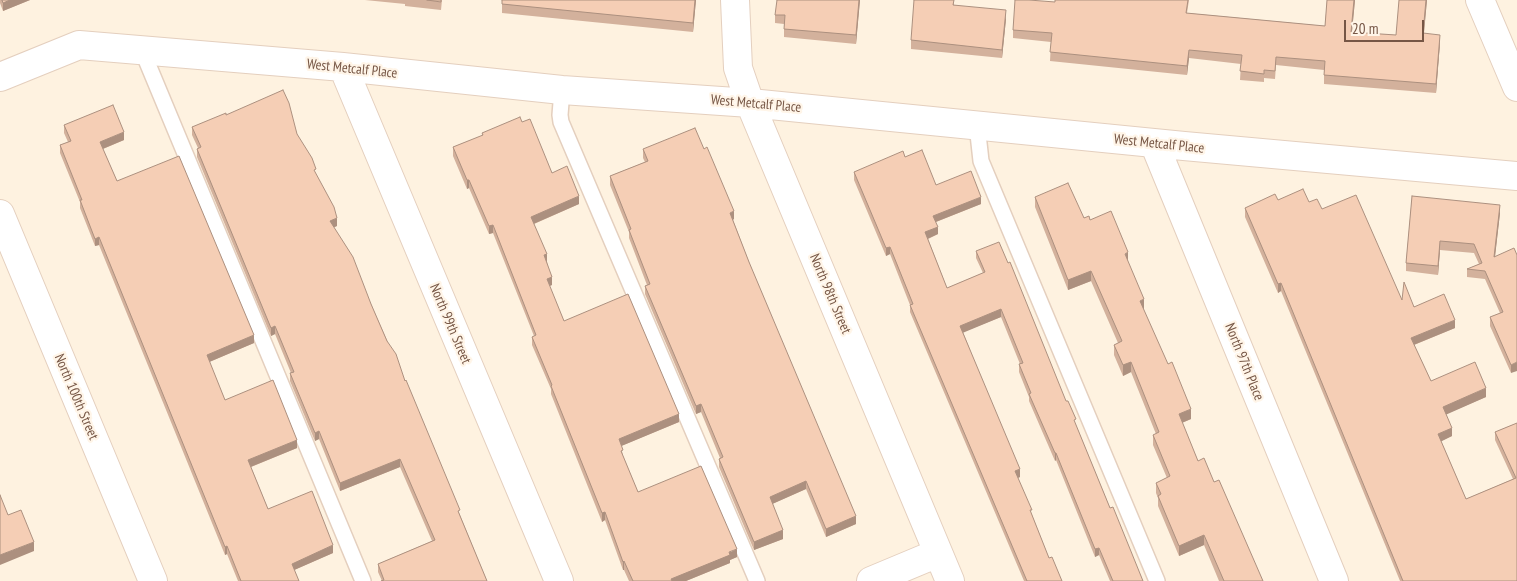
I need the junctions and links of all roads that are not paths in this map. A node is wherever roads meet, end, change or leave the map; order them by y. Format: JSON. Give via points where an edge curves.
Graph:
{"nodes":[{"id":1,"x":735,"y":0,"type":"edge"},
{"id":2,"x":1480,"y":0,"type":"edge"},
{"id":3,"x":142,"y":50,"type":"junction"},
{"id":4,"x":343,"y":67,"type":"junction"},
{"id":5,"x":0,"y":77,"type":"edge"},
{"id":6,"x":1517,"y":87,"type":"edge"},
{"id":7,"x":562,"y":90,"type":"junction"},
{"id":8,"x":750,"y":103,"type":"junction"},
{"id":9,"x":976,"y":125,"type":"junction"},
{"id":10,"x":1154,"y":143,"type":"junction"},
{"id":11,"x":1517,"y":176,"type":"edge"},
{"id":12,"x":0,"y":214,"type":"edge"},
{"id":13,"x":938,"y":552,"type":"junction"},
{"id":14,"x":153,"y":581,"type":"edge"},
{"id":15,"x":363,"y":581,"type":"edge"},
{"id":16,"x":558,"y":581,"type":"edge"},
{"id":17,"x":757,"y":581,"type":"edge"},
{"id":18,"x":871,"y":581,"type":"edge"},
{"id":19,"x":950,"y":581,"type":"edge"},
{"id":20,"x":1157,"y":581,"type":"edge"},
{"id":21,"x":1334,"y":581,"type":"edge"}],
"edges":[{"from":1,"to":8,"type":"street","name":"North 98th Street","via":[[738,68]]},
{"from":2,"to":6,"type":"street"},
{"from":3,"to":4,"type":"street","name":"West Metcalf Place"},
{"from":3,"to":5,"type":"street","name":"West Metcalf Place","via":[[79,45]]},
{"from":3,"to":15,"type":"lane"},
{"from":4,"to":7,"type":"street","name":"West Metcalf Place"},
{"from":4,"to":16,"type":"street","name":"North 99th Street"},
{"from":7,"to":8,"type":"street","name":"West Metcalf Place"},
{"from":7,"to":17,"type":"lane","via":[[562,122]]},
{"from":8,"to":9,"type":"street","name":"West Metcalf Place"},
{"from":8,"to":13,"type":"street","name":"North 98th Street"},
{"from":9,"to":10,"type":"street","name":"West Metcalf Place"},
{"from":9,"to":20,"type":"lane","via":[[981,161]]},
{"from":10,"to":11,"type":"street","name":"West Metcalf Place"},
{"from":10,"to":21,"type":"street","name":"North 97th Place"},
{"from":12,"to":14,"type":"street","name":"North 100th Street"},
{"from":13,"to":18,"type":"street"},
{"from":13,"to":19,"type":"street","name":"North 98th Street"}]}
